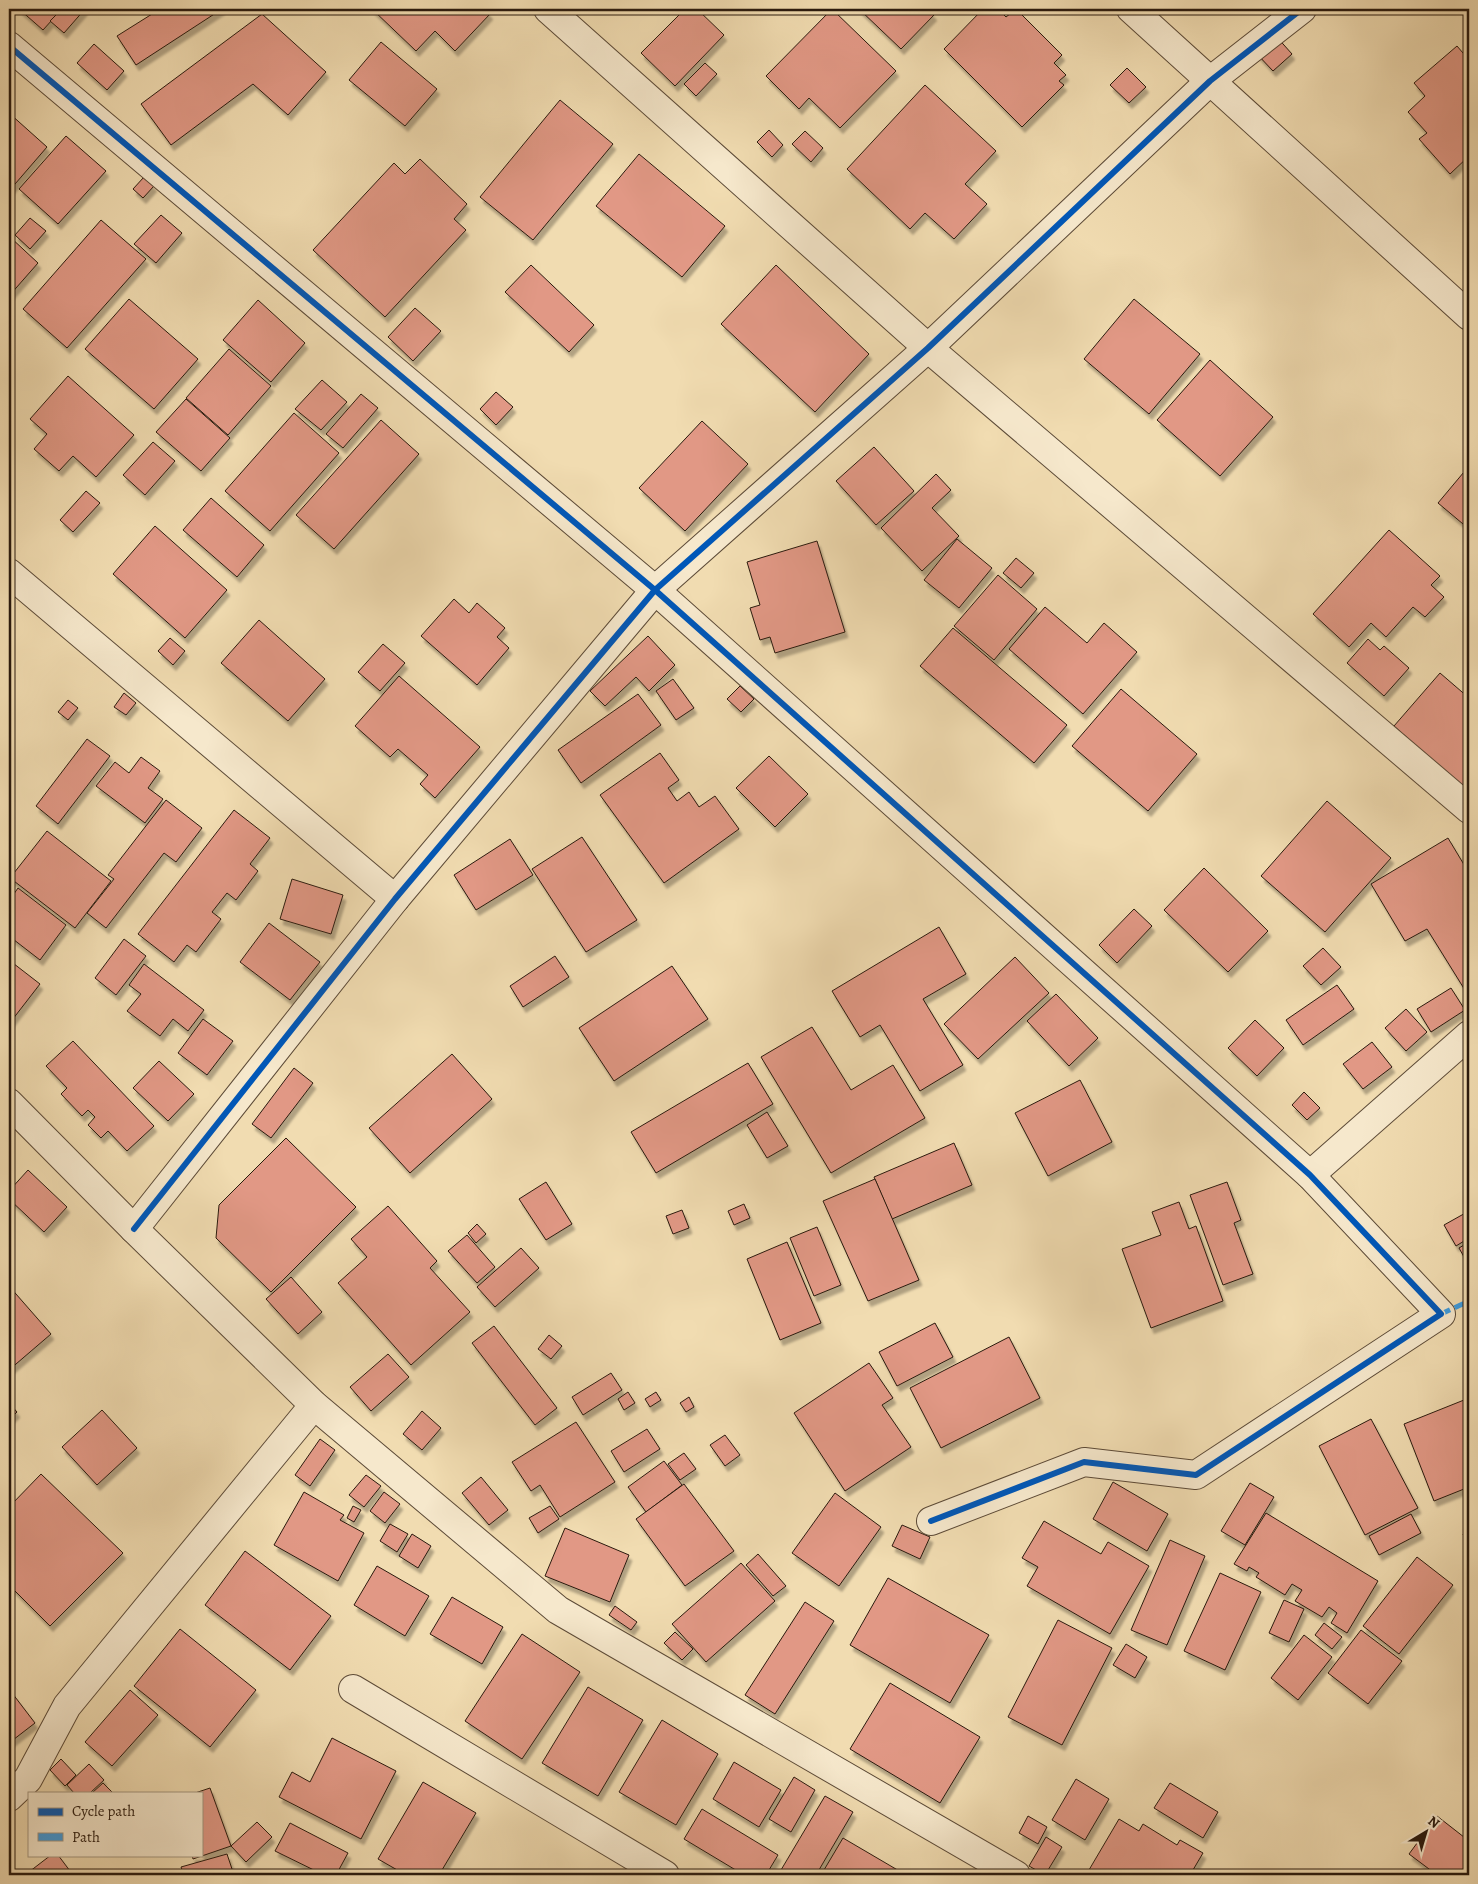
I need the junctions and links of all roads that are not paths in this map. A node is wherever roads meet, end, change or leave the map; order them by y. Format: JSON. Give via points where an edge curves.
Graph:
{"nodes":[{"id":1,"x":548,"y":9,"type":"edge"},
{"id":2,"x":1131,"y":9,"type":"edge"},
{"id":3,"x":1302,"y":9,"type":"edge"},
{"id":4,"x":9,"y":46,"type":"edge"},
{"id":5,"x":1210,"y":81,"type":"junction"},
{"id":6,"x":1469,"y":316,"type":"edge"},
{"id":7,"x":928,"y":348,"type":"junction"},
{"id":8,"x":9,"y":573,"type":"edge"},
{"id":9,"x":655,"y":590,"type":"junction"},
{"id":10,"x":1469,"y":808,"type":"edge"},
{"id":11,"x":395,"y":899,"type":"junction"},
{"id":12,"x":1469,"y":1035,"type":"edge"},
{"id":13,"x":9,"y":1103,"type":"edge"},
{"id":14,"x":1310,"y":1176,"type":"junction"},
{"id":15,"x":134,"y":1229,"type":"junction"},
{"id":16,"x":314,"y":1405,"type":"junction"},
{"id":17,"x":931,"y":1522,"type":"dead end"},
{"id":18,"x":353,"y":1689,"type":"dead end"},
{"id":19,"x":9,"y":1797,"type":"edge"},
{"id":20,"x":650,"y":1871,"type":"edge"},
{"id":21,"x":1016,"y":1875,"type":"edge"}],
"edges":[{"from":1,"to":7,"type":"street"},
{"from":2,"to":5,"type":"street"},
{"from":3,"to":5,"type":"street"},
{"from":4,"to":9,"type":"street"},
{"from":5,"to":6,"type":"street"},
{"from":5,"to":7,"type":"street"},
{"from":7,"to":9,"type":"street"},
{"from":7,"to":10,"type":"street"},
{"from":8,"to":11,"type":"street"},
{"from":9,"to":11,"type":"street"},
{"from":9,"to":14,"type":"street"},
{"from":11,"to":15,"type":"street"},
{"from":12,"to":14,"type":"street"},
{"from":13,"to":15,"type":"street"},
{"from":14,"to":17,"type":"street","via":[[1441,1314],[1196,1474],[1084,1462]]},
{"from":15,"to":16,"type":"street"},
{"from":16,"to":19,"type":"street","via":[[67,1706],[28,1779]]},
{"from":16,"to":21,"type":"street","via":[[558,1610]]},
{"from":18,"to":20,"type":"street"}]}
